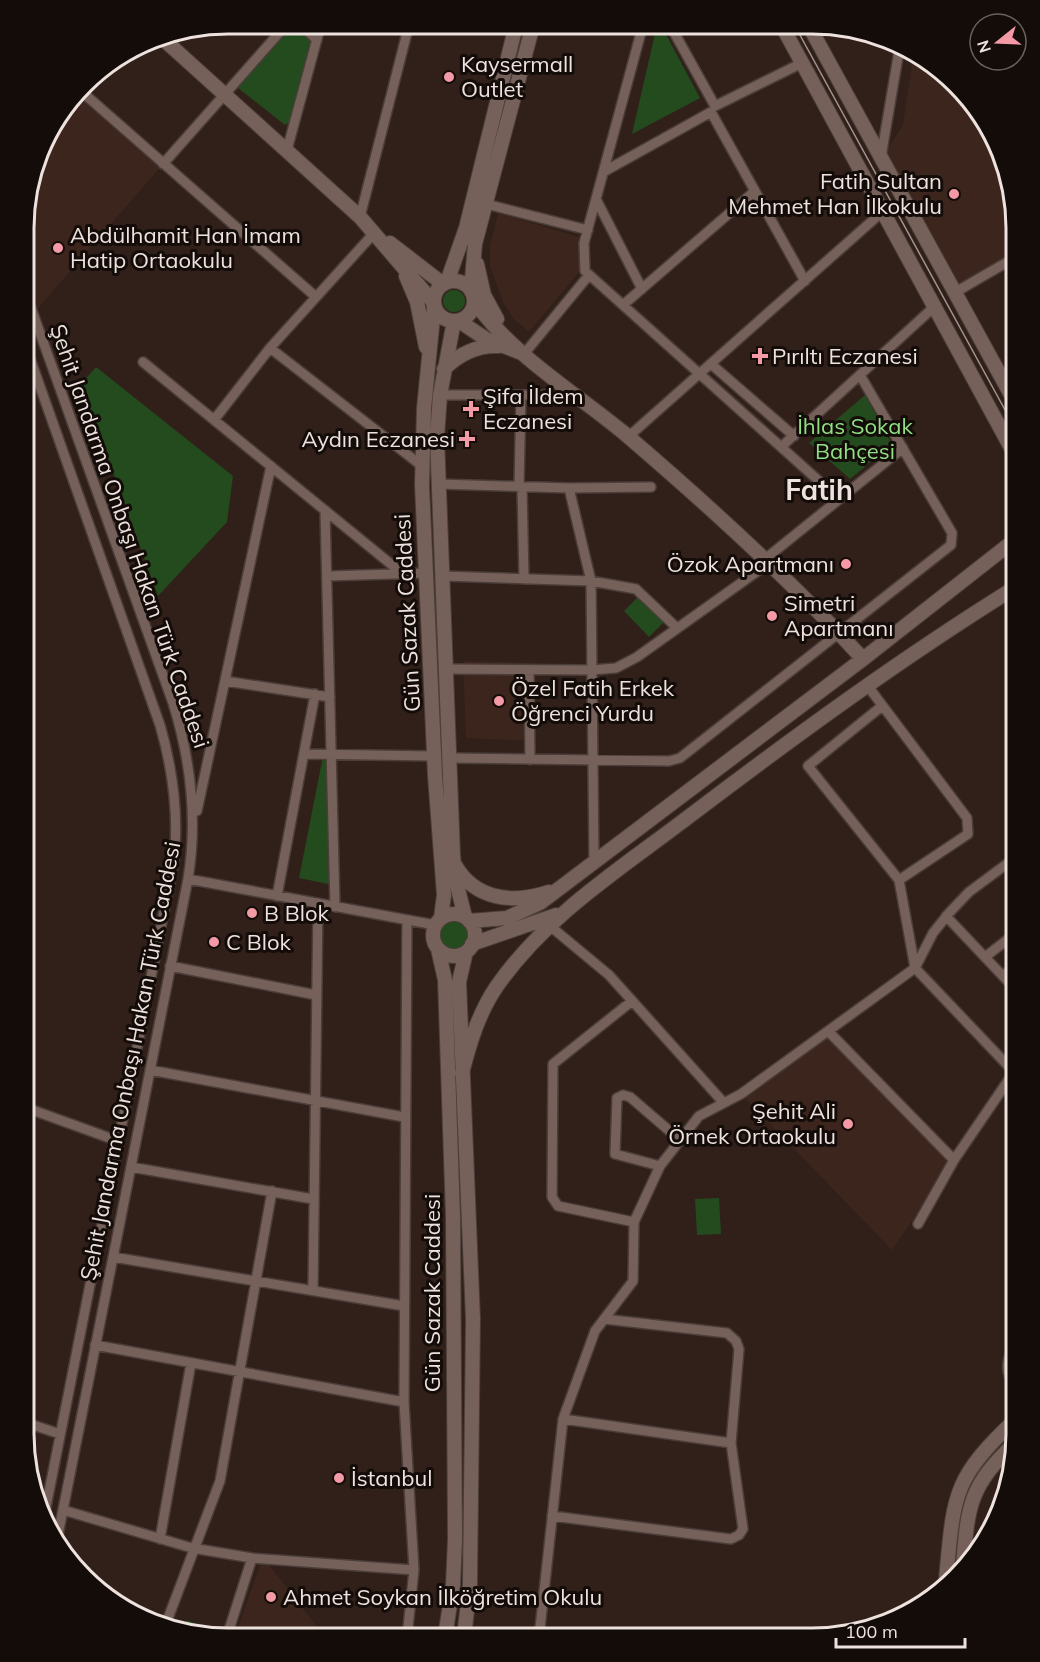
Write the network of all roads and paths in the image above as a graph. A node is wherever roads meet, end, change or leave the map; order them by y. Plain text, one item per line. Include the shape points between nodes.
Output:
1 (514, 34) edge
2 (530, 34) edge
3 (641, 34) edge
4 (675, 34) edge
5 (786, 34) edge
6 (813, 34) edge
7 (277, 35) edge
8 (311, 35) edge
9 (318, 35) edge
10 (407, 35) edge
11 (316, 40) junction
12 (168, 44) edge
13 (899, 56) edge
14 (802, 63) junction
15 (223, 96) junction
16 (87, 97) edge
17 (713, 109) junction
18 (287, 150) junction
19 (881, 159) junction
20 (163, 164) junction
21 (605, 171) junction
22 (755, 191) junction
23 (597, 201) junction
24 (486, 204) junction
25 (881, 213) junction
26 (360, 217) junction
27 (588, 230) junction
28 (375, 232) junction
29 (475, 244) junction
30 (389, 249) junction
31 (1006, 263) edge
32 (589, 275) junction
33 (805, 280) junction
34 (445, 283) junction
35 (642, 288) junction
36 (954, 293) junction
37 (472, 296) junction
38 (316, 297) junction
39 (434, 305) junction
40 (623, 305) junction
41 (934, 307) junction
42 (34, 316) edge
43 (457, 321) junction
44 (499, 346) junction
45 (270, 348) junction
46 (524, 354) junction
47 (143, 362) dead end
48 (711, 364) junction
49 (34, 369) edge
50 (444, 369) junction
51 (428, 370) junction
52 (700, 374) junction
53 (860, 375) junction
54 (1006, 386) edge
55 (440, 395) junction
56 (521, 395) junction
57 (550, 395) dead end
58 (214, 420) junction
59 (794, 436) junction
60 (628, 437) junction
61 (1006, 438) edge
62 (782, 447) junction
63 (903, 448) junction
64 (271, 466) junction
65 (422, 466) junction
66 (439, 484) junction
67 (520, 486) junction
68 (651, 487) dead end
69 (569, 488) junction
70 (839, 499) junction
71 (325, 510) junction
72 (1006, 547) edge
73 (767, 561) junction
74 (427, 573) junction
75 (403, 574) junction
76 (327, 576) junction
77 (443, 576) junction
78 (524, 579) junction
79 (591, 581) junction
80 (1006, 594) edge
81 (677, 628) junction
82 (840, 633) junction
83 (863, 659) junction
84 (446, 669) junction
85 (529, 670) junction
86 (592, 670) junction
87 (225, 681) junction
88 (867, 685) junction
89 (315, 694) junction
90 (330, 697) junction
91 (882, 706) junction
92 (304, 754) junction
93 (332, 754) junction
94 (434, 756) junction
95 (450, 758) junction
96 (530, 760) junction
97 (593, 762) junction
98 (193, 828) junction
99 (594, 861) junction
100 (453, 862) junction
101 (1005, 865) edge
102 (188, 879) junction
103 (899, 880) junction
104 (554, 891) junction
105 (277, 896) junction
106 (318, 903) junction
107 (336, 907) junction
108 (564, 911) junction
109 (946, 916) junction
110 (467, 919) junction
111 (407, 920) junction
112 (438, 921) junction
113 (550, 926) junction
114 (1005, 941) edge
115 (469, 948) junction
116 (438, 949) junction
117 (985, 957) junction
118 (170, 966) junction
119 (915, 968) junction
120 (1005, 974) edge
121 (1003, 976) junction
122 (1005, 978) edge
123 (316, 995) junction
124 (632, 1001) junction
125 (828, 1031) junction
126 (1005, 1061) edge
127 (150, 1070) junction
128 (462, 1073) junction
129 (1005, 1083) edge
130 (313, 1100) junction
131 (723, 1102) junction
132 (34, 1111) edge
133 (404, 1117) junction
134 (680, 1140) junction
135 (118, 1141) junction
136 (954, 1160) junction
137 (660, 1166) junction
138 (131, 1167) junction
139 (272, 1191) junction
140 (313, 1198) junction
141 (634, 1222) junction
142 (918, 1224) dead end
143 (113, 1257) junction
144 (257, 1281) junction
145 (313, 1290) junction
146 (404, 1306) junction
147 (604, 1319) junction
148 (95, 1345) junction
149 (191, 1363) junction
150 (241, 1372) junction
151 (404, 1402) junction
152 (563, 1419) junction
153 (34, 1425) edge
154 (1005, 1430) edge
155 (60, 1434) junction
156 (731, 1443) junction
157 (1004, 1454) edge
158 (47, 1502) edge
159 (63, 1510) junction
160 (552, 1516) junction
161 (60, 1527) edge
162 (160, 1539) junction
163 (192, 1548) junction
164 (964, 1552) edge
165 (252, 1558) junction
166 (414, 1570) junction
167 (947, 1571) edge
168 (168, 1618) edge
169 (230, 1628) edge
170 (408, 1628) edge
171 (446, 1628) edge
172 (465, 1628) edge
173 (540, 1628) edge

1 - 34 street via 466,228
2 - 24 street
3 - 21 street
4 - 17 street
5 - 14 street
6 - 19 street
7 - 15 street
8 - 11 street
9 - 11 street
10 - 26 street
11 - 18 street
12 - 15 street
13 - 19 street
14 - 17 street
14 - 25 street
15 - 18 street
15 - 20 street
16 - 20 street
17 - 21 street
17 - 22 street
18 - 26 street
19 - 36 street
20 - 38 street
21 - 23 street
22 - 33 street
22 - 35 street
23 - 27 street
23 - 35 street
24 - 27 street
24 - 29 street
25 - 33 street
25 - 41 street
26 - 28 street
27 - 32 street via 584,243 585,271
28 - 30 street
28 - 34 street
28 - 38 street
29 - 37 street
29 - 46 street via 487,302
30 - 39 street
30 - 51 street via 417,302
31 - 36 street
32 - 40 street
32 - 46 street
33 - 48 street
34 - 37 street via 463,283
34 - 39 street via 436,292
35 - 40 street
36 - 54 street
37 - 43 street via 471,311
37 - 46 street via 491,325
38 - 45 street
39 - 43 street via 444,319
39 - 51 street, Gün Sazak Caddesi
40 - 52 street
41 - 53 street
41 - 61 street
42 - 98 street, Şehit Jandarma Onbaşı Hakan Türk Caddesi via 178,719 190,772
43 - 44 street
43 - 50 street, Gün Sazak Caddesi
44 - 46 street
44 - 50 street via 466,353
45 - 58 street
45 - 65 street
46 - 60 street
47 - 58 street
48 - 52 street
48 - 59 street
49 - 135 street, Şehit Jandarma Onbaşı Hakan Türk Caddesi via 153,704 174,785 174,861
50 - 55 street, Gün Sazak Caddesi
51 - 65 street, Gün Sazak Caddesi
52 - 60 street
52 - 62 street
53 - 59 street
53 - 63 street
55 - 56 street
55 - 66 street, Gün Sazak Caddesi
56 - 57 street
56 - 67 street
58 - 64 street
59 - 62 street
60 - 73 street
62 - 70 street
63 - 70 street
63 - 82 street via 952,533 952,543
64 - 71 street
64 - 87 street
65 - 74 street, Gün Sazak Caddesi
66 - 67 street
66 - 77 street, Gün Sazak Caddesi
67 - 69 street
67 - 78 street
68 - 69 street
69 - 79 street
70 - 73 street
71 - 75 street
71 - 76 street
72 - 83 street
73 - 81 street
73 - 82 street
74 - 75 street
74 - 94 street, Gün Sazak Caddesi
75 - 76 street
76 - 90 street
77 - 78 street
77 - 84 street, Gün Sazak Caddesi
78 - 79 street
79 - 81 street via 636,589
79 - 86 street
80 - 88 street
81 - 86 street via 623,665
82 - 83 street
82 - 97 street via 686,755 669,761
83 - 99 street
84 - 85 street
84 - 95 street, Gün Sazak Caddesi
85 - 86 street
85 - 96 street
86 - 97 street
87 - 89 street
87 - 98 street
88 - 91 street
88 - 108 street
89 - 90 street
89 - 92 street
90 - 93 street
91 - 103 street via 970,825 968,834
91 - 103 street via 807,766
92 - 93 street
92 - 105 street
93 - 94 street
93 - 107 street
94 - 112 street, Gün Sazak Caddesi via 444,894
95 - 96 street
95 - 100 street, Gün Sazak Caddesi
96 - 97 street
97 - 99 street
98 - 102 street, Şehit Jandarma Onbaşı Hakan Türk Caddesi
99 - 104 street
100 - 104 street via 472,885 496,897 524,898
100 - 110 street, Gün Sazak Caddesi
101 - 109 street via 969,892
102 - 105 street
102 - 118 street, Şehit Jandarma Onbaşı Hakan Türk Caddesi
103 - 119 street
104 - 110 street via 515,916
105 - 106 street
106 - 107 street
106 - 123 street
107 - 111 street
108 - 113 street
108 - 115 street
109 - 117 street
109 - 119 street
110 - 112 street via 451,914
110 - 115 street via 474,930
111 - 112 street
111 - 133 street
112 - 116 street via 433,940
113 - 124 street via 609,975
113 - 128 street via 491,995 476,1026
114 - 117 street
115 - 116 street via 452,956
115 - 128 street, Gün Sazak Caddesi via 459,982
116 - 171 street, Gün Sazak Caddesi via 445,980 453,1229 454,1562
117 - 121 street
118 - 123 street
118 - 127 street, Şehit Jandarma Onbaşı Hakan Türk Caddesi
119 - 125 street
119 - 126 street
120 - 121 street
121 - 122 street
123 - 130 street
124 - 131 street
124 - 141 street via 553,1064 552,1197 558,1206
125 - 131 street via 741,1094
125 - 136 street
127 - 130 street
127 - 138 street, Şehit Jandarma Onbaşı Hakan Türk Caddesi
128 - 172 street, Gün Sazak Caddesi via 473,1319 470,1584
129 - 136 street
130 - 133 street
130 - 140 street
131 - 134 street via 699,1116
132 - 135 street
133 - 146 street
134 - 137 street
134 - 137 street via 630,1096 617,1098 615,1154
135 - 155 street, Şehit Jandarma Onbaşı Hakan Türk Caddesi
136 - 142 street
137 - 141 street
138 - 139 street
138 - 143 street, Şehit Jandarma Onbaşı Hakan Türk Caddesi
139 - 140 street
139 - 144 street
140 - 145 street
141 - 147 street via 633,1281
143 - 144 street
143 - 148 street, Şehit Jandarma Onbaşı Hakan Türk Caddesi
144 - 145 street
144 - 150 street
145 - 146 street
146 - 151 street
147 - 152 street via 595,1331
147 - 156 street via 734,1338 739,1349
148 - 149 street
148 - 159 street, Şehit Jandarma Onbaşı Hakan Türk Caddesi
149 - 150 street
149 - 162 street
150 - 151 street
150 - 163 street via 220,1480
151 - 166 street
152 - 156 street
152 - 160 street
153 - 155 street
154 - 167 street via 978,1457 961,1483 952,1510
155 - 158 street, Şehit Jandarma Onbaşı Hakan Türk Caddesi
156 - 160 street via 744,1525 737,1537
157 - 164 street via 976,1488 968,1514
159 - 161 street, Şehit Jandarma Onbaşı Hakan Türk Caddesi
159 - 162 street
160 - 173 street
162 - 163 street
163 - 165 street
163 - 168 street
165 - 166 street
165 - 169 street
166 - 170 street

